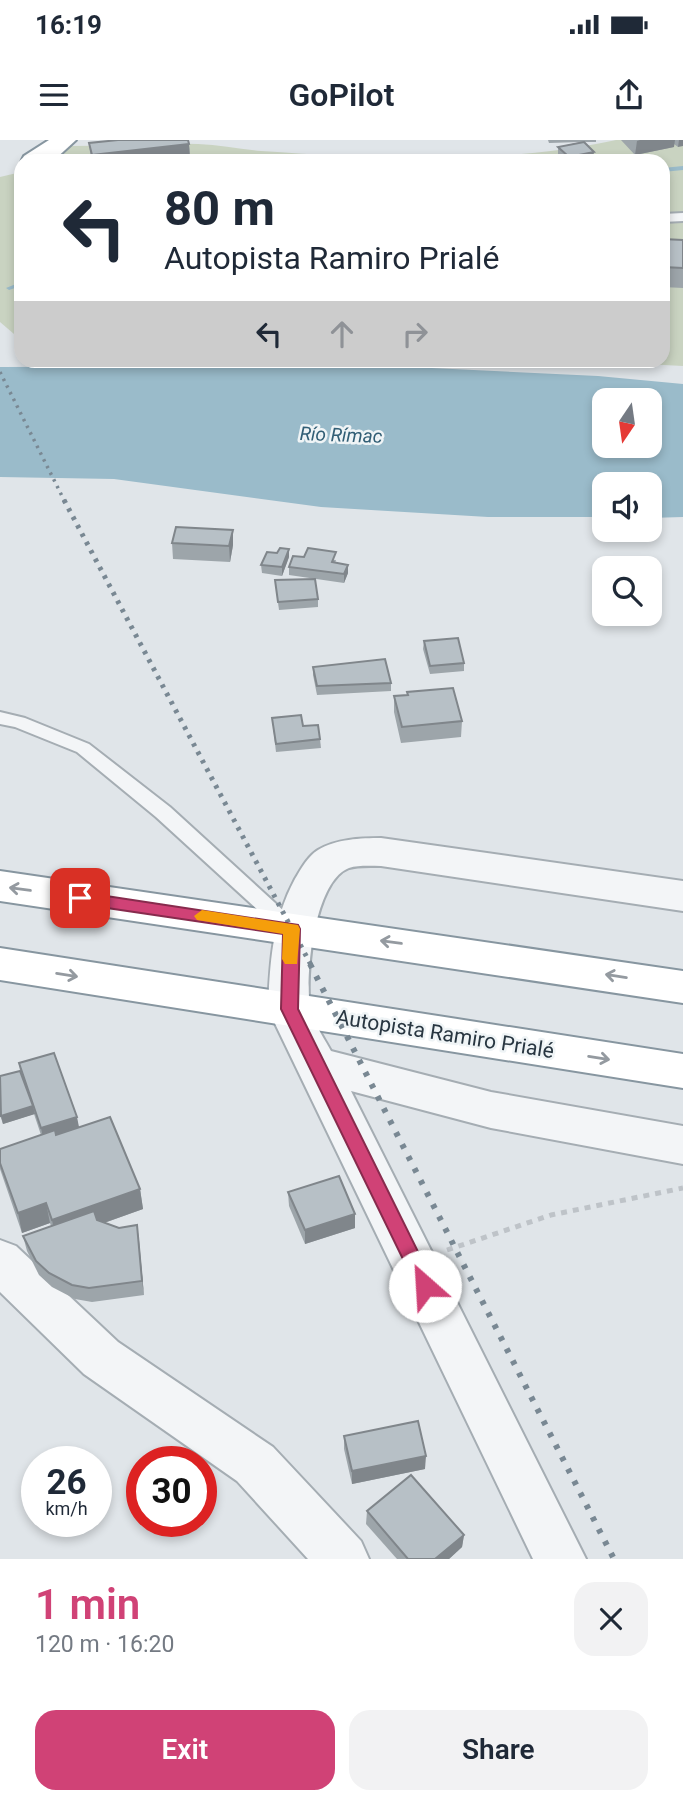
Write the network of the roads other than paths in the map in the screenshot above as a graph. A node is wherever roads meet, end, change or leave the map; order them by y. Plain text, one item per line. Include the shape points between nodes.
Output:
1 (64, 140) edge
2 (47, 154) edge
3 (0, 718) edge
4 (0, 886) edge
5 (683, 896) edge
6 (292, 929) junction
7 (0, 964) edge
8 (683, 986) edge
9 (289, 1009) junction
10 (316, 1064) junction
11 (683, 1071) edge
12 (683, 1145) edge
13 (0, 1261) edge
14 (343, 1559) edge
15 (560, 1559) edge

1 - 2 highway
3 - 6 lane via 83,748 163,812
6 -> 4 highway
5 - 6 street via 356,852 332,860 317,876
8 -> 6 highway
6 - 9 street
7 -> 9 highway, Autopista Ramiro Prialé
9 - 10 street
9 -> 11 highway, Autopista Ramiro Prialé
10 - 12 street via 491,1110
10 - 15 street
13 - 14 street via 101,1358 255,1464

